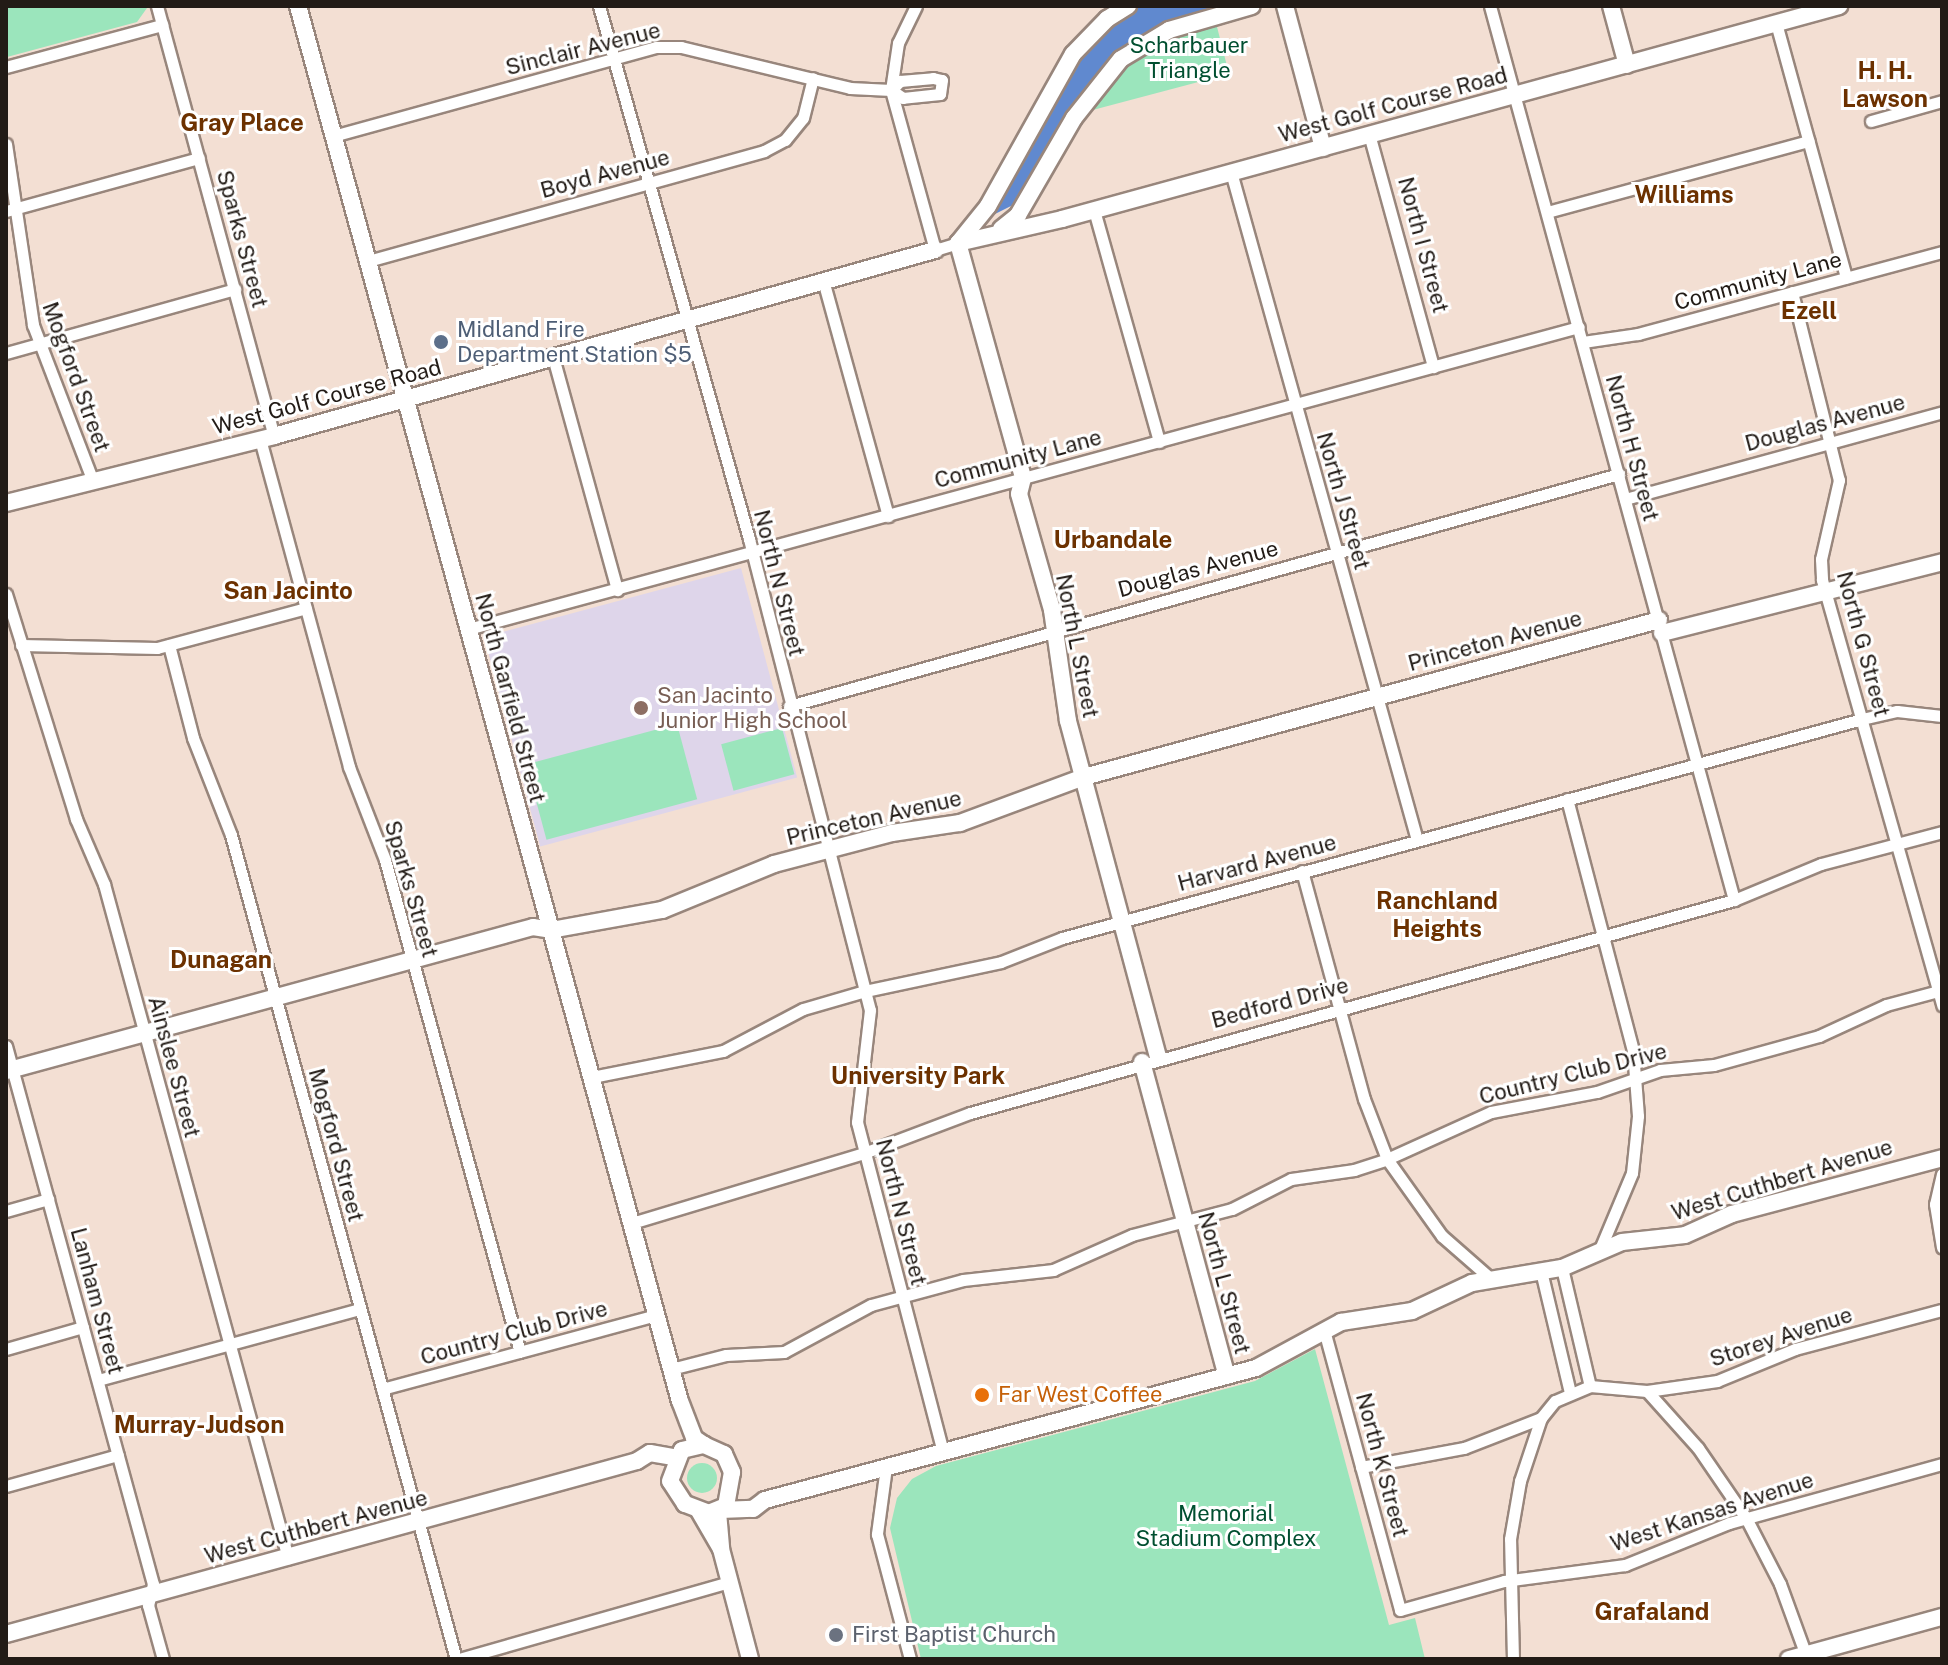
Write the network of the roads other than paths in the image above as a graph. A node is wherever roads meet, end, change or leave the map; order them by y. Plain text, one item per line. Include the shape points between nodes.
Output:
1 (157, 6) edge
2 (298, 6) edge
3 (599, 6) edge
4 (916, 6) edge
5 (1128, 6) edge
6 (1252, 6) edge
7 (1285, 6) edge
8 (1490, 6) edge
9 (1611, 6) edge
10 (1839, 6) edge
11 (1776, 23) junction
12 (162, 25) junction
13 (613, 59) junction
14 (1627, 65) junction
15 (6, 67) edge
16 (813, 78) junction
17 (891, 90) junction
18 (1515, 95) junction
19 (1942, 101) edge
20 (1871, 121) dead end
21 (1369, 134) junction
22 (333, 136) junction
23 (1809, 141) junction
24 (6, 144) edge
25 (1323, 148) junction
26 (199, 158) junction
27 (1231, 172) junction
28 (647, 184) junction
29 (11, 210) edge
30 (1094, 210) junction
31 (1547, 212) junction
32 (958, 243) junction
33 (935, 250) junction
34 (1942, 252) edge
35 (368, 261) junction
36 (1846, 278) junction
37 (823, 280) junction
38 (235, 289) junction
39 (1792, 292) junction
40 (685, 319) junction
41 (1579, 327) junction
42 (1583, 342) junction
43 (41, 343) junction
44 (6, 353) edge
45 (553, 357) junction
46 (1433, 367) junction
47 (406, 400) junction
48 (1294, 405) junction
49 (1942, 412) edge
50 (267, 437) junction
51 (1159, 442) junction
52 (1832, 442) junction
53 (1619, 474) junction
54 (1023, 478) junction
55 (92, 479) junction
56 (1625, 499) junction
57 (6, 503) edge
58 (888, 516) junction
59 (1336, 552) junction
60 (751, 553) junction
61 (1942, 562) edge
62 (617, 590) junction
63 (1826, 590) junction
64 (6, 594) edge
65 (306, 608) junction
66 (1660, 626) junction
67 (468, 629) junction
68 (1055, 629) junction
69 (21, 645) junction
70 (169, 645) junction
71 (1377, 696) junction
72 (789, 706) junction
73 (1942, 716) edge
74 (1862, 719) junction
75 (1697, 764) junction
76 (1084, 777) junction
77 (1567, 799) junction
78 (1942, 832) edge
79 (1417, 840) junction
80 (1897, 844) junction
81 (829, 850) junction
82 (1302, 871) junction
83 (1734, 900) junction
84 (1122, 921) junction
85 (551, 930) junction
86 (1602, 936) junction
87 (411, 960) junction
88 (1940, 990) edge
89 (865, 991) junction
90 (274, 997) junction
91 (1942, 1005) edge
92 (1339, 1008) junction
93 (144, 1033) junction
94 (6, 1046) edge
95 (1150, 1060) junction
96 (9, 1070) edge
97 (592, 1077) junction
98 (1635, 1078) junction
99 (864, 1153) junction
100 (1942, 1158) edge
101 (1387, 1159) junction
102 (1942, 1174) edge
103 (48, 1199) junction
104 (6, 1211) edge
105 (1185, 1221) junction
106 (632, 1223) junction
107 (1942, 1247) edge
108 (1600, 1249) junction
109 (1562, 1268) junction
110 (1541, 1271) junction
111 (1490, 1278) junction
112 (901, 1297) junction
113 (360, 1309) junction
114 (1942, 1310) edge
115 (657, 1315) junction
116 (83, 1327) junction
117 (1324, 1330) junction
118 (1576, 1330) junction
119 (1556, 1335) junction
120 (229, 1344) junction
121 (6, 1349) edge
122 (520, 1352) junction
123 (671, 1369) junction
124 (1227, 1376) junction
125 (98, 1380) junction
126 (1590, 1386) junction
127 (382, 1389) junction
128 (1647, 1391) junction
129 (1570, 1393) junction
130 (680, 1401) junction
131 (1541, 1418) junction
132 (704, 1445) junction
133 (943, 1452) junction
134 (118, 1455) junction
135 (676, 1460) junction
136 (1942, 1464) edge
137 (886, 1467) junction
138 (1361, 1467) junction
139 (6, 1486) edge
140 (731, 1495) junction
141 (765, 1500) junction
142 (699, 1511) junction
143 (719, 1511) junction
144 (1746, 1518) junction
145 (418, 1522) junction
146 (721, 1549) junction
147 (288, 1558) junction
148 (1508, 1580) junction
149 (729, 1582) junction
150 (150, 1595) junction
151 (1400, 1610) joint
152 (1942, 1617) edge
153 (6, 1634) edge
154 (1801, 1657) edge
155 (163, 1659) edge
156 (457, 1659) edge
157 (750, 1659) edge
158 (910, 1659) edge
159 (1513, 1659) edge

1 - 12 street, Sparks Street
2 - 22 street, North Garfield Street
3 - 13 street, North N Street
4 - 17 street via 898,43
5 - 32 street via 1107,19 1073,54 988,206
6 - 32 street via 1169,30 1121,59 1074,118 1018,215 997,231
7 - 25 street
8 - 18 street, North H Street
9 - 14 street
10 - 11 street, West Golf Course Road
11 - 14 street, West Golf Course Road
11 - 23 street
12 - 15 street
12 - 26 street, Sparks Street
13 - 16 street, Sinclair Avenue via 656,47 681,47
13 - 22 street, Sinclair Avenue
13 - 28 street, North N Street
14 - 18 street, West Golf Course Road
16 - 17 street, Sinclair Avenue
16 - 28 street, Boyd Avenue via 803,118 785,140 764,151
17 - 33 street
18 - 21 street, West Golf Course Road
18 - 31 street, North H Street
19 - 20 street
21 - 25 street, West Golf Course Road
21 - 46 street, North I Street
22 - 35 street, North Garfield Street
23 - 31 street
23 - 36 street
24 - 29 street, Mogford Street
25 - 27 street, West Golf Course Road
26 - 29 street
26 - 38 street, Sparks Street
27 - 30 street, West Golf Course Road
27 - 48 street, North J Street
28 - 35 street, Boyd Avenue
28 - 40 street, North N Street
29 - 43 street, Mogford Street
30 - 32 street, West Golf Course Road
30 - 51 street
31 - 41 street, North H Street
32 - 33 street
32 - 54 street, North L Street
33 - 37 street, West Golf Course Road
34 - 36 street, Community Lane
35 - 47 street, North Garfield Street
36 - 39 street, Community Lane
37 - 40 street, West Golf Course Road
37 - 58 street
38 - 43 street
38 - 50 street, Sparks Street
39 - 42 street, Community Lane via 1638,334
39 - 52 street, North G Street
40 - 45 street, West Golf Course Road
40 - 60 street, North N Street
41 - 42 street, North H Street
41 - 46 street, Community Lane
42 - 53 street, North H Street
43 - 44 street
43 - 55 street, Mogford Street
45 - 47 street, West Golf Course Road
45 - 62 street
46 - 48 street, Community Lane
47 - 50 street, West Golf Course Road
47 - 67 street, North Garfield Street
48 - 51 street, Community Lane
48 - 59 street, North J Street
49 - 52 street, Douglas Avenue
50 - 55 street, West Golf Course Road
50 - 65 street, Sparks Street
51 - 54 street, Community Lane
52 - 56 street, Douglas Avenue
52 - 63 street, North G Street via 1839,480 1821,559
53 - 56 street, North H Street
53 - 59 street, Douglas Avenue
54 - 58 street, Community Lane
54 - 68 street, North L Street via 1019,494
55 - 57 street, West Golf Course Road
56 - 66 street, North H Street
58 - 60 street, Community Lane
59 - 68 street, Douglas Avenue
59 - 71 street, North J Street
60 - 62 street, Community Lane
60 - 72 street, North N Street
61 - 63 street, Princeton Avenue
62 - 67 street, Community Lane
63 - 66 street, Princeton Avenue
63 - 74 street, North G Street
64 - 69 street, Ainslee Street
65 - 70 street
65 - 87 street, Sparks Street via 349,767 385,860
66 - 71 street, Princeton Avenue
66 - 75 street, North H Street
67 - 85 street, North Garfield Street
68 - 72 street, Douglas Avenue
68 - 76 street, North L Street via 1068,721
69 - 70 street
69 - 93 street, Ainslee Street via 76,819 104,884
70 - 90 street, Mogford Street via 193,738 231,835
71 - 76 street, Princeton Avenue
71 - 79 street, North J Street
72 - 81 street, North N Street
73 - 74 street, Harvard Avenue via 1897,711
74 - 75 street, Harvard Avenue
74 - 80 street, North G Street
75 - 77 street, Harvard Avenue
75 - 83 street, North H Street
76 - 81 street, Princeton Avenue via 960,823
76 - 84 street, North L Street
77 - 79 street, Harvard Avenue
77 - 86 street
78 - 80 street, Bedford Drive
79 - 82 street, Harvard Avenue
80 - 83 street, Bedford Drive via 1821,864 1770,890
80 - 88 street, North G Street
81 - 85 street, Princeton Avenue via 774,864 680,904
81 - 89 street, North N Street
82 - 84 street, Harvard Avenue
82 - 92 street
83 - 86 street, Bedford Drive
84 - 89 street, Harvard Avenue via 1001,962
84 - 95 street, North L Street
85 - 87 street, Princeton Avenue via 533,927
85 - 97 street, North Garfield Street
86 - 92 street, Bedford Drive
86 - 98 street via 1633,1051
87 - 90 street, Princeton Avenue
87 - 122 street, Sparks Street
88 - 91 street, North G Street
88 - 98 street, Country Club Drive via 1886,1005 1819,1036 1714,1065
89 - 97 street, Harvard Avenue via 803,1009 723,1051
89 - 99 street, North N Street via 870,1028 857,1122
90 - 93 street, Princeton Avenue
90 - 113 street, Mogford Street
92 - 95 street, Bedford Drive
92 - 101 street
93 - 96 street, Princeton Avenue
93 - 120 street, Ainslee Street
94 - 96 street, Lanham Street
95 - 99 street, Bedford Drive via 970,1113
95 - 105 street, North L Street
96 - 103 street, Lanham Street
97 - 106 street, North Garfield Street
98 - 101 street, Country Club Drive via 1597,1092 1491,1112
98 - 108 street via 1632,1173
99 - 106 street, Bedford Drive
99 - 112 street, North N Street
100 - 108 street, West Cuthbert Avenue via 1732,1214 1685,1235
101 - 105 street, Country Club Drive via 1354,1170 1291,1179 1232,1209
101 - 111 street via 1442,1236
102 - 107 street via 1935,1217
103 - 104 street
103 - 116 street, Lanham Street
105 - 112 street, Country Club Drive via 1132,1235 1053,1270 963,1280
105 - 124 street, North L Street
106 - 115 street, North Garfield Street
108 - 109 street, West Cuthbert Avenue
109 - 110 street, West Cuthbert Avenue
109 - 118 street
110 - 111 street, West Cuthbert Avenue
110 - 119 street
111 - 117 street, West Cuthbert Avenue via 1412,1311 1341,1322
112 - 123 street, Country Club Drive via 843,1317 784,1352 726,1355
112 - 133 street, North N Street
113 - 120 street
113 - 127 street, Mogford Street
114 - 128 street, Storey Avenue via 1795,1349 1736,1377
115 - 122 street, Country Club Drive
115 - 123 street, North Garfield Street
116 - 121 street
116 - 125 street, Lanham Street
117 - 124 street, West Cuthbert Avenue via 1256,1368
117 - 138 street, North K Street
118 - 119 street
118 - 126 street
119 - 129 street
120 - 125 street
120 - 147 street, Ainslee Street
122 - 127 street, Country Club Drive
123 - 130 street, North Garfield Street
124 - 133 street, West Cuthbert Avenue
125 - 134 street, Lanham Street
126 - 128 street, Storey Avenue
126 - 129 street, Storey Avenue
127 - 145 street, Mogford Street
128 - 144 street via 1699,1449
129 - 131 street, Storey Avenue
130 - 132 street via 694,1438
130 - 135 street
131 - 138 street, Storey Avenue via 1464,1448
131 - 148 street via 1518,1493
132 - 135 street
132 - 140 street via 730,1463
133 - 137 street, West Cuthbert Avenue
134 - 139 street
134 - 150 street, Lanham Street via 153,1584
135 - 142 street via 673,1490
135 - 145 street, West Cuthbert Avenue via 637,1461
136 - 144 street, West Kansas Avenue
137 - 141 street, West Cuthbert Avenue
137 - 158 street via 877,1534
138 - 151 street, North K Street
140 - 141 street, West Cuthbert Avenue
140 - 143 street
141 - 143 street, West Cuthbert Avenue via 733,1513
142 - 143 street
142 - 146 street
143 - 146 street
144 - 148 street, West Kansas Avenue via 1625,1565
144 - 154 street via 1780,1584
145 - 147 street, West Cuthbert Avenue
145 - 156 street, Mogford Street
146 - 149 street
147 - 150 street, West Cuthbert Avenue
148 - 151 street, West Kansas Avenue
148 - 159 street
149 - 156 street
149 - 157 street
150 - 153 street, West Cuthbert Avenue
150 - 155 street, Lanham Street
152 - 154 street

